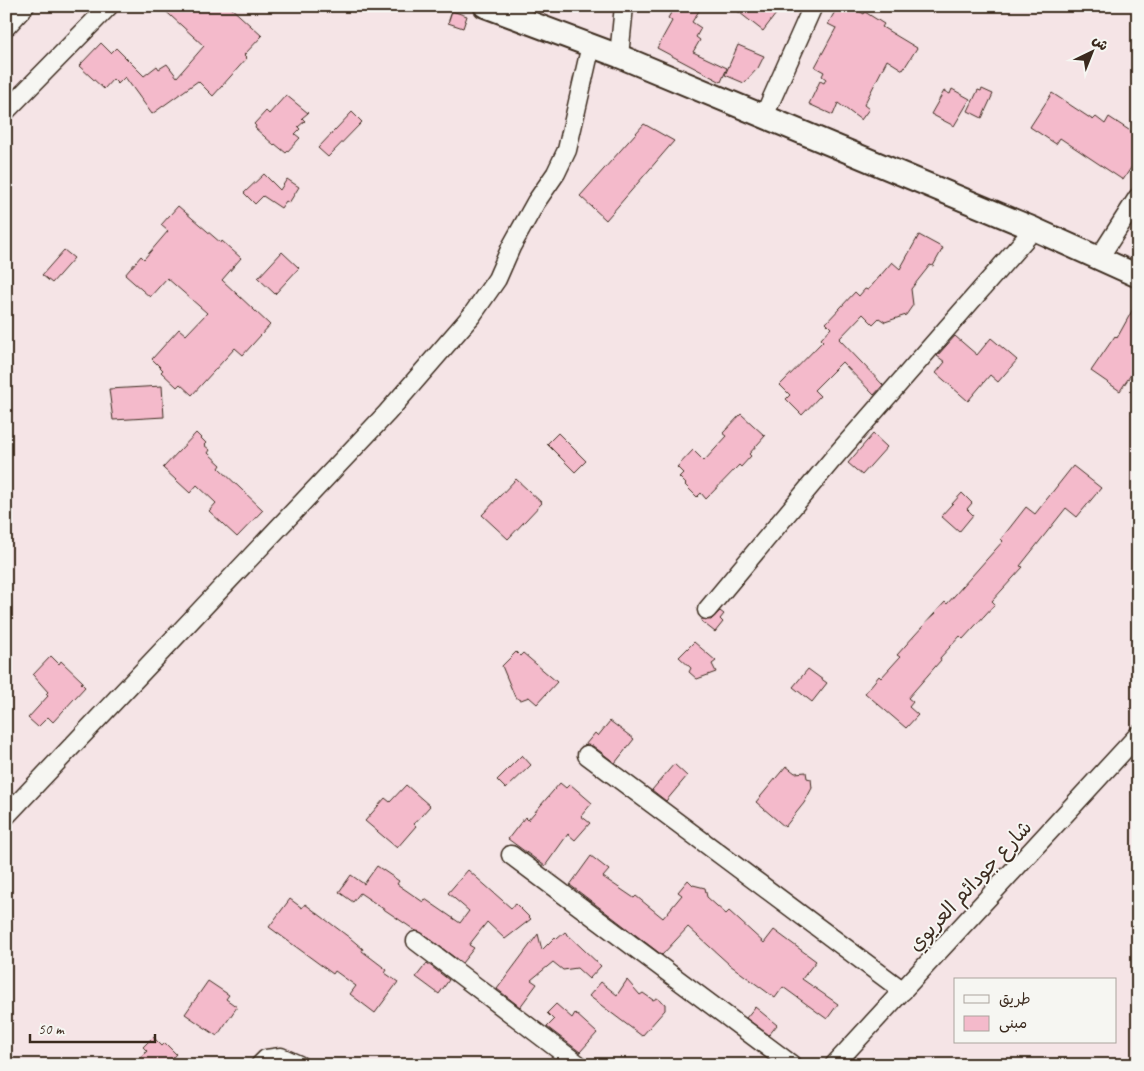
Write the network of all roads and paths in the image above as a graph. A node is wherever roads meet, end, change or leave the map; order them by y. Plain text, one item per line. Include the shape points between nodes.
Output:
1 (25, 6) edge
2 (109, 6) edge
3 (485, 6) edge
4 (624, 6) edge
5 (813, 6) edge
6 (6, 27) edge
7 (591, 45) junction
8 (619, 56) junction
9 (6, 111) edge
10 (764, 116) junction
11 (1138, 197) edge
12 (1034, 229) junction
13 (1099, 258) junction
14 (1138, 276) edge
15 (707, 610) dead end
16 (1138, 735) edge
17 (587, 755) dead end
18 (6, 816) edge
19 (511, 855) dead end
20 (416, 941) dead end
21 (903, 991) junction
22 (260, 1065) edge
23 (299, 1065) edge
24 (580, 1065) edge
25 (792, 1065) edge
26 (834, 1065) edge

1 - 6 street
2 - 9 street
3 - 7 street
4 - 8 street
5 - 10 street
7 - 8 street
7 - 18 street via 567,150 511,247 497,279 472,315 387,413
8 - 10 street
10 - 12 street
11 - 13 street
12 - 13 street
12 - 15 street via 831,461
13 - 14 street
16 - 21 street, شارع جودائم العريوي
17 - 21 street
19 - 25 street
20 - 24 street
21 - 26 street, شارع جودائم العريوي
22 - 23 street via 266,1059 281,1057

